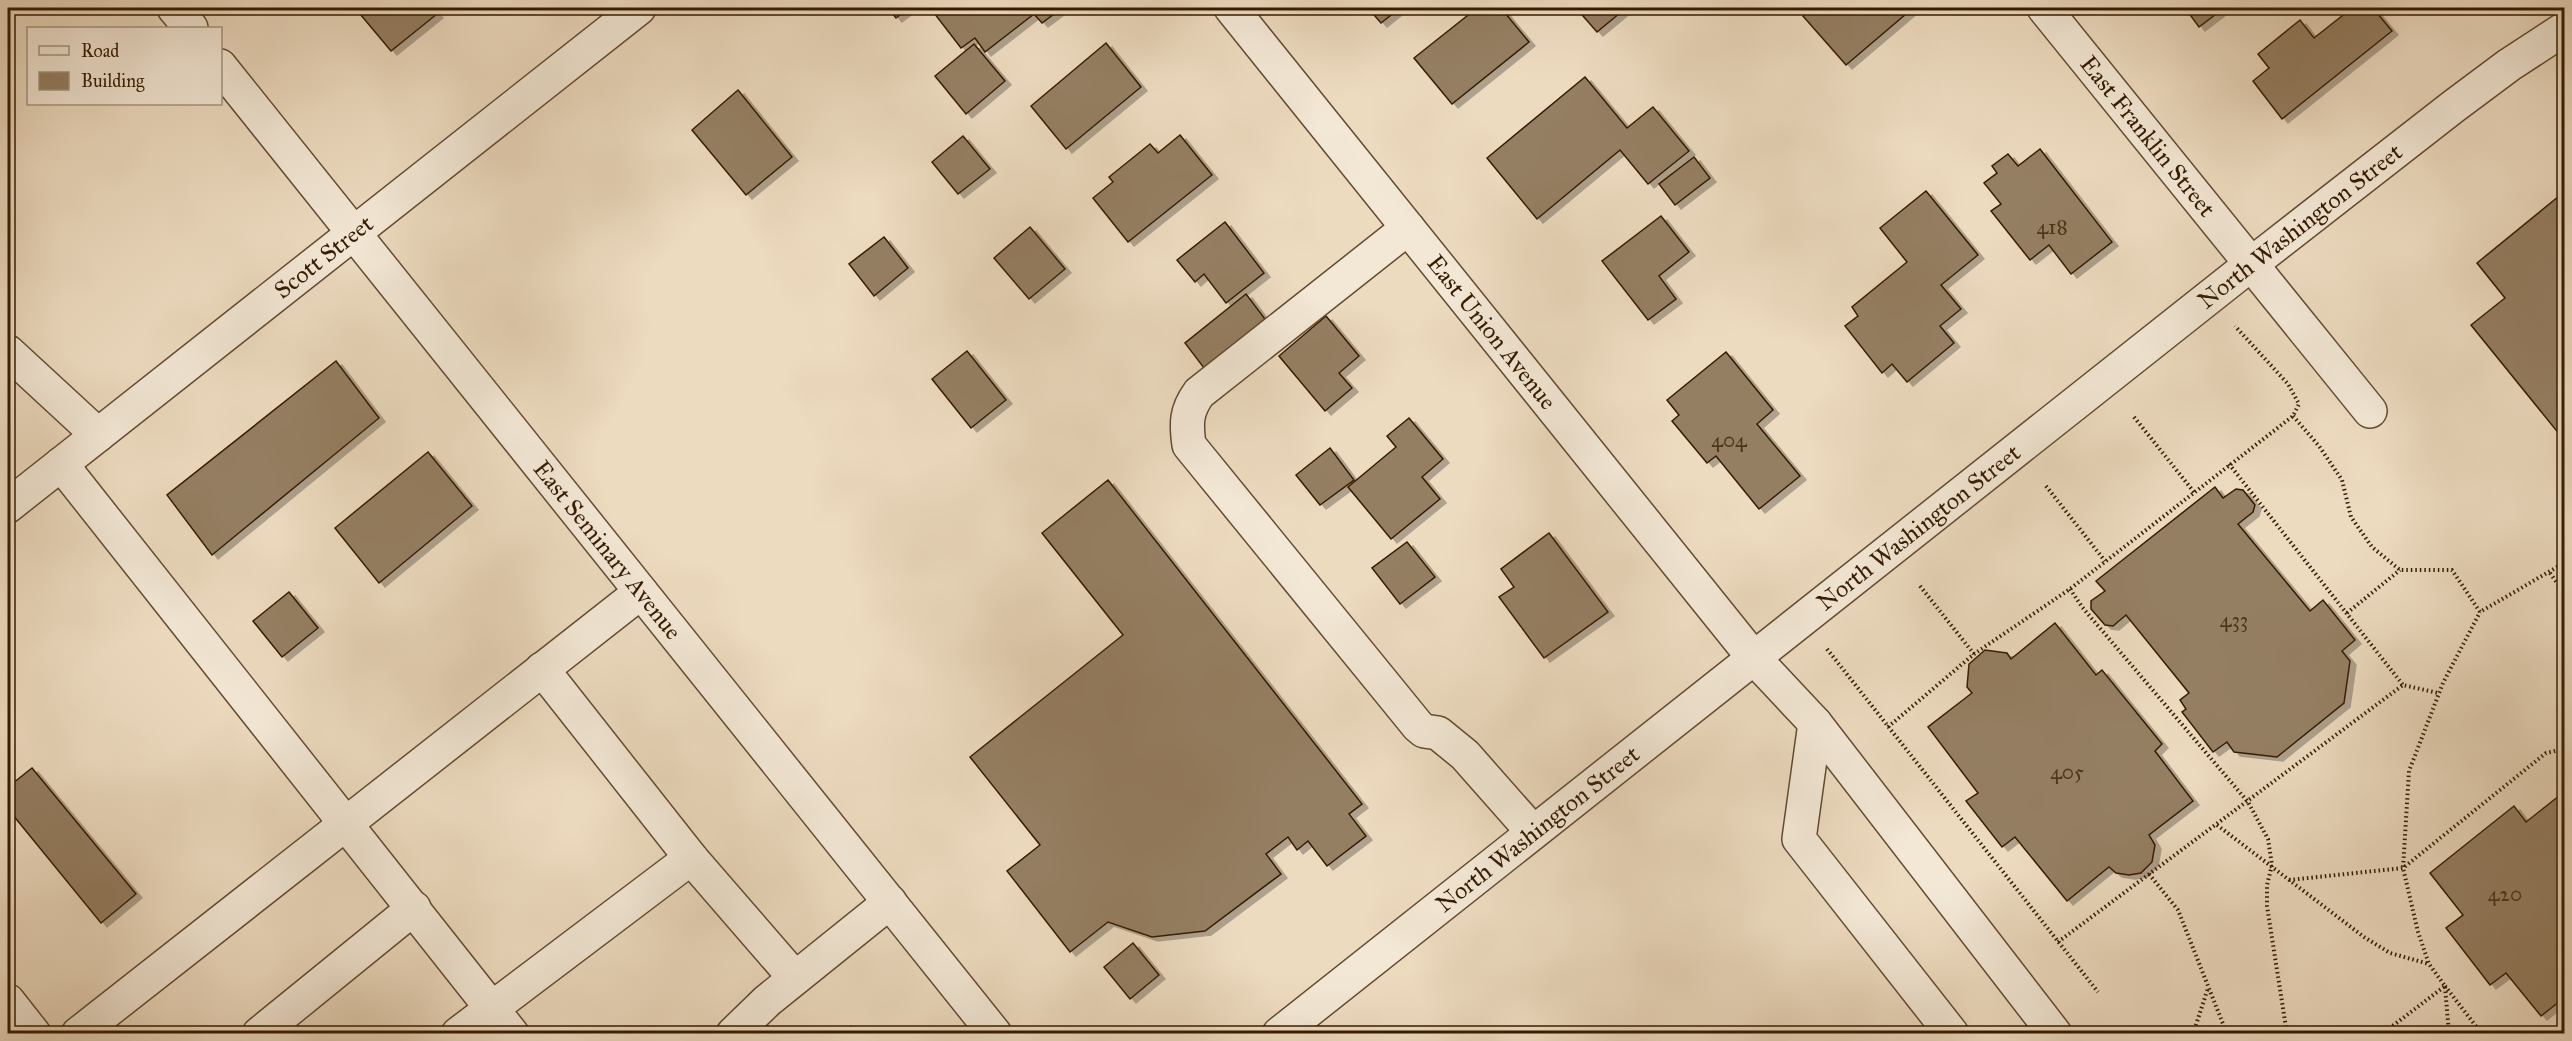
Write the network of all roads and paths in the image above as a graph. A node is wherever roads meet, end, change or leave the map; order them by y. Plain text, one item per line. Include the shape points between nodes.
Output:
1 (174, 8) edge
2 (639, 8) edge
3 (1231, 8) edge
4 (2044, 8) edge
5 (190, 27) edge
6 (2565, 29) edge
7 (222, 69) edge
8 (1408, 228) junction
9 (353, 234) junction
10 (2250, 265) junction
11 (2211, 298) junction
12 (8, 352) edge
13 (2370, 411) dead end
14 (2293, 416) junction
15 (2134, 417) dead end
16 (98, 435) junction
17 (61, 464) junction
18 (2229, 464) junction
19 (2046, 486) dead end
20 (2194, 492) junction
21 (8, 506) edge
22 (2104, 561) junction
23 (2565, 563) edge
24 (2400, 570) junction
25 (2550, 573) junction
26 (1920, 586) dead end
27 (2070, 589) junction
28 (641, 592) junction
29 (2565, 593) edge
30 (2480, 612) junction
31 (2347, 614) junction
32 (1826, 647) dead end
33 (1974, 654) junction
34 (1753, 657) junction
35 (542, 669) junction
36 (2403, 685) junction
37 (2439, 693) junction
38 (1815, 723) junction
39 (1888, 727) junction
40 (2565, 749) edge
41 (2248, 802) junction
42 (346, 823) junction
43 (2217, 825) junction
44 (1533, 832) junction
45 (691, 858) junction
46 (2272, 865) junction
47 (2403, 868) junction
48 (2149, 873) junction
49 (2289, 880) junction
50 (890, 902) junction
51 (414, 908) junction
52 (2058, 942) junction
53 (2430, 964) junction
54 (795, 978) junction
55 (2445, 986) junction
56 (2208, 987) junction
57 (2098, 992) dead end
58 (8, 1001) edge
59 (491, 1007) junction
60 (34, 1034) edge
61 (78, 1034) edge
62 (259, 1034) edge
63 (458, 1034) edge
64 (512, 1034) edge
65 (734, 1034) edge
66 (995, 1034) edge
67 (1279, 1034) edge
68 (1952, 1034) edge
69 (2055, 1034) edge
70 (2193, 1034) edge
71 (2227, 1034) edge
72 (2287, 1034) edge
73 (2382, 1034) edge
74 (2449, 1034) edge
75 (2481, 1034) edge

1 - 5 street
2 - 9 street, Scott Street
3 - 8 street, East Union Avenue
4 - 10 street, East Franklin Street
6 - 10 street, North Washington Street via 2454,106
7 - 9 street, East Seminary Avenue
8 - 34 street, East Union Avenue
8 - 44 street via 1199,393 1189,407 1189,445 1418,726 1438,733 1465,755
9 - 16 street, Scott Street
9 - 28 street, East Seminary Avenue
10 - 11 street, North Washington Street
10 - 13 street, East Franklin Street
11 - 14 path via 2288,384 2300,404
11 - 34 street, North Washington Street
12 - 16 street
14 - 18 path
14 - 24 path via 2342,480 2351,517 2372,547
15 - 20 path
16 - 17 street, Scott Street
17 - 21 street, Scott Street
17 - 42 street
18 - 20 path
18 - 31 path
19 - 22 path
20 - 22 path
22 - 27 path
23 - 25 path
24 - 30 path via 2452,570
24 - 31 path
25 - 29 path
25 - 30 path
26 - 33 path
27 - 33 path
27 - 41 path
28 - 35 street
28 - 50 street, East Seminary Avenue
30 - 37 path
31 - 36 path
32 - 39 path
33 - 39 path
34 - 38 street, East Union Avenue
34 - 44 street, North Washington Street
35 - 42 street
35 - 45 street
36 - 37 path
36 - 41 path
37 - 47 path via 2409,771
38 - 68 street via 1799,839
38 - 69 street, East Union Avenue
39 - 52 path
40 - 47 path via 2546,753
41 - 43 path
41 - 46 path via 2268,839
42 - 51 street
42 - 61 street
43 - 46 path
43 - 48 path
44 - 67 street, North Washington Street
45 - 54 street
45 - 59 street
46 - 49 path
46 - 72 path via 2267,906
47 - 49 path
47 - 53 path
48 - 52 path
48 - 56 path via 2178,910
49 - 53 path via 2364,937 2390,952
50 - 54 street
50 - 66 street, East Seminary Avenue
51 - 59 street
51 - 62 street
52 - 57 path
53 - 55 path
54 - 65 street
55 - 73 path
55 - 74 path
55 - 75 path
56 - 70 path
56 - 71 path
58 - 60 street
59 - 63 street
59 - 64 street

